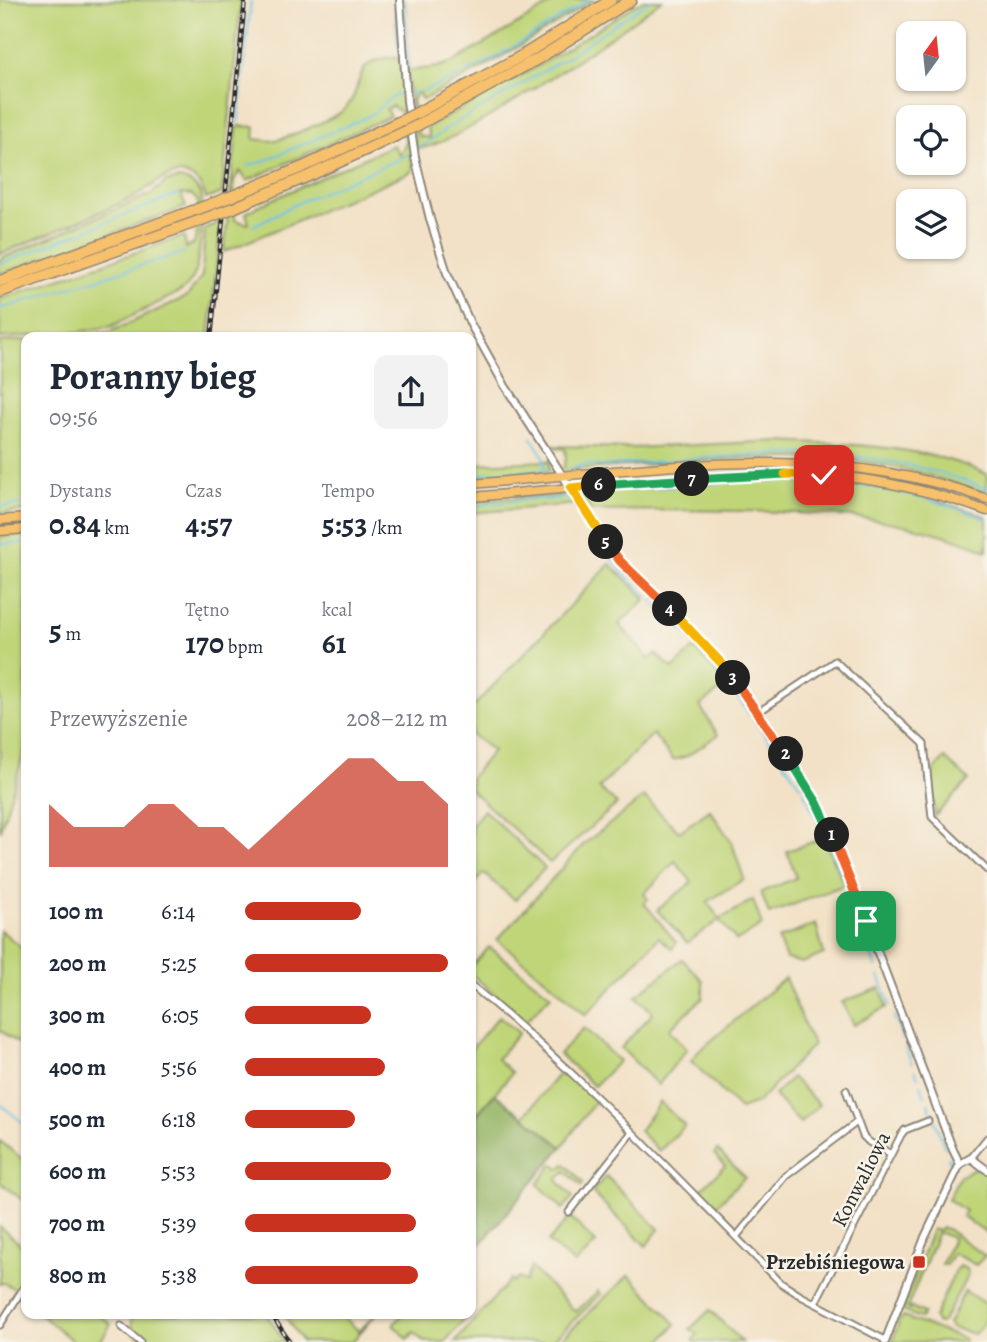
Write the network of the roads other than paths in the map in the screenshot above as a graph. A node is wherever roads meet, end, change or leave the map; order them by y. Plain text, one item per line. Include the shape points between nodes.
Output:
1 (400, 0) edge
2 (611, 0) edge
3 (631, 0) edge
4 (0, 281) edge
5 (0, 292) edge
6 (475, 332) edge
7 (476, 333) edge
8 (563, 477) junction
9 (476, 484) edge
10 (571, 488) junction
11 (476, 497) edge
12 (987, 499) edge
13 (987, 511) edge
14 (21, 518) edge
15 (0, 520) edge
16 (21, 529) edge
17 (0, 531) edge
18 (757, 713) junction
19 (987, 870) edge
20 (476, 989) edge
21 (846, 1090) dead end
22 (928, 1121) dead end
23 (857, 1122) junction
24 (632, 1132) junction
25 (987, 1138) edge
26 (891, 1154) junction
27 (971, 1158) junction
28 (960, 1164) junction
29 (987, 1170) edge
30 (569, 1212) dead end
31 (736, 1237) junction
32 (21, 1292) edge
33 (815, 1303) junction
34 (0, 1325) edge
35 (121, 1326) dead end
36 (885, 1341) edge
37 (140, 1342) edge

1 - 6 street via 411,138 447,273
2 - 4 highway, bridge via 525,54 316,161
3 - 5 highway, bridge via 522,68 404,132 233,208
7 - 8 street
8 - 9 main road
8 - 10 street
8 - 12 main road via 707,465 827,464 903,475
10 - 11 main road
10 - 13 main road via 747,475 824,475 901,485
10 - 18 street via 620,561 724,666
14 - 15 main road
16 - 17 main road
18 - 19 street via 835,661 924,744 932,817
18 - 28 street via 817,803 838,848
20 - 24 street via 528,1032
21 - 23 street
22 - 26 street, Konwaliowa via 905,1130
23 - 26 street via 869,1142
23 - 31 street via 786,1176
24 - 30 street
24 - 31 street
25 - 27 street
26 - 33 street, Konwaliowa
27 - 28 street
27 - 29 street
28 - 36 street via 925,1237
31 - 33 street via 781,1283
32 - 34 street
33 - 36 street
35 - 37 street

